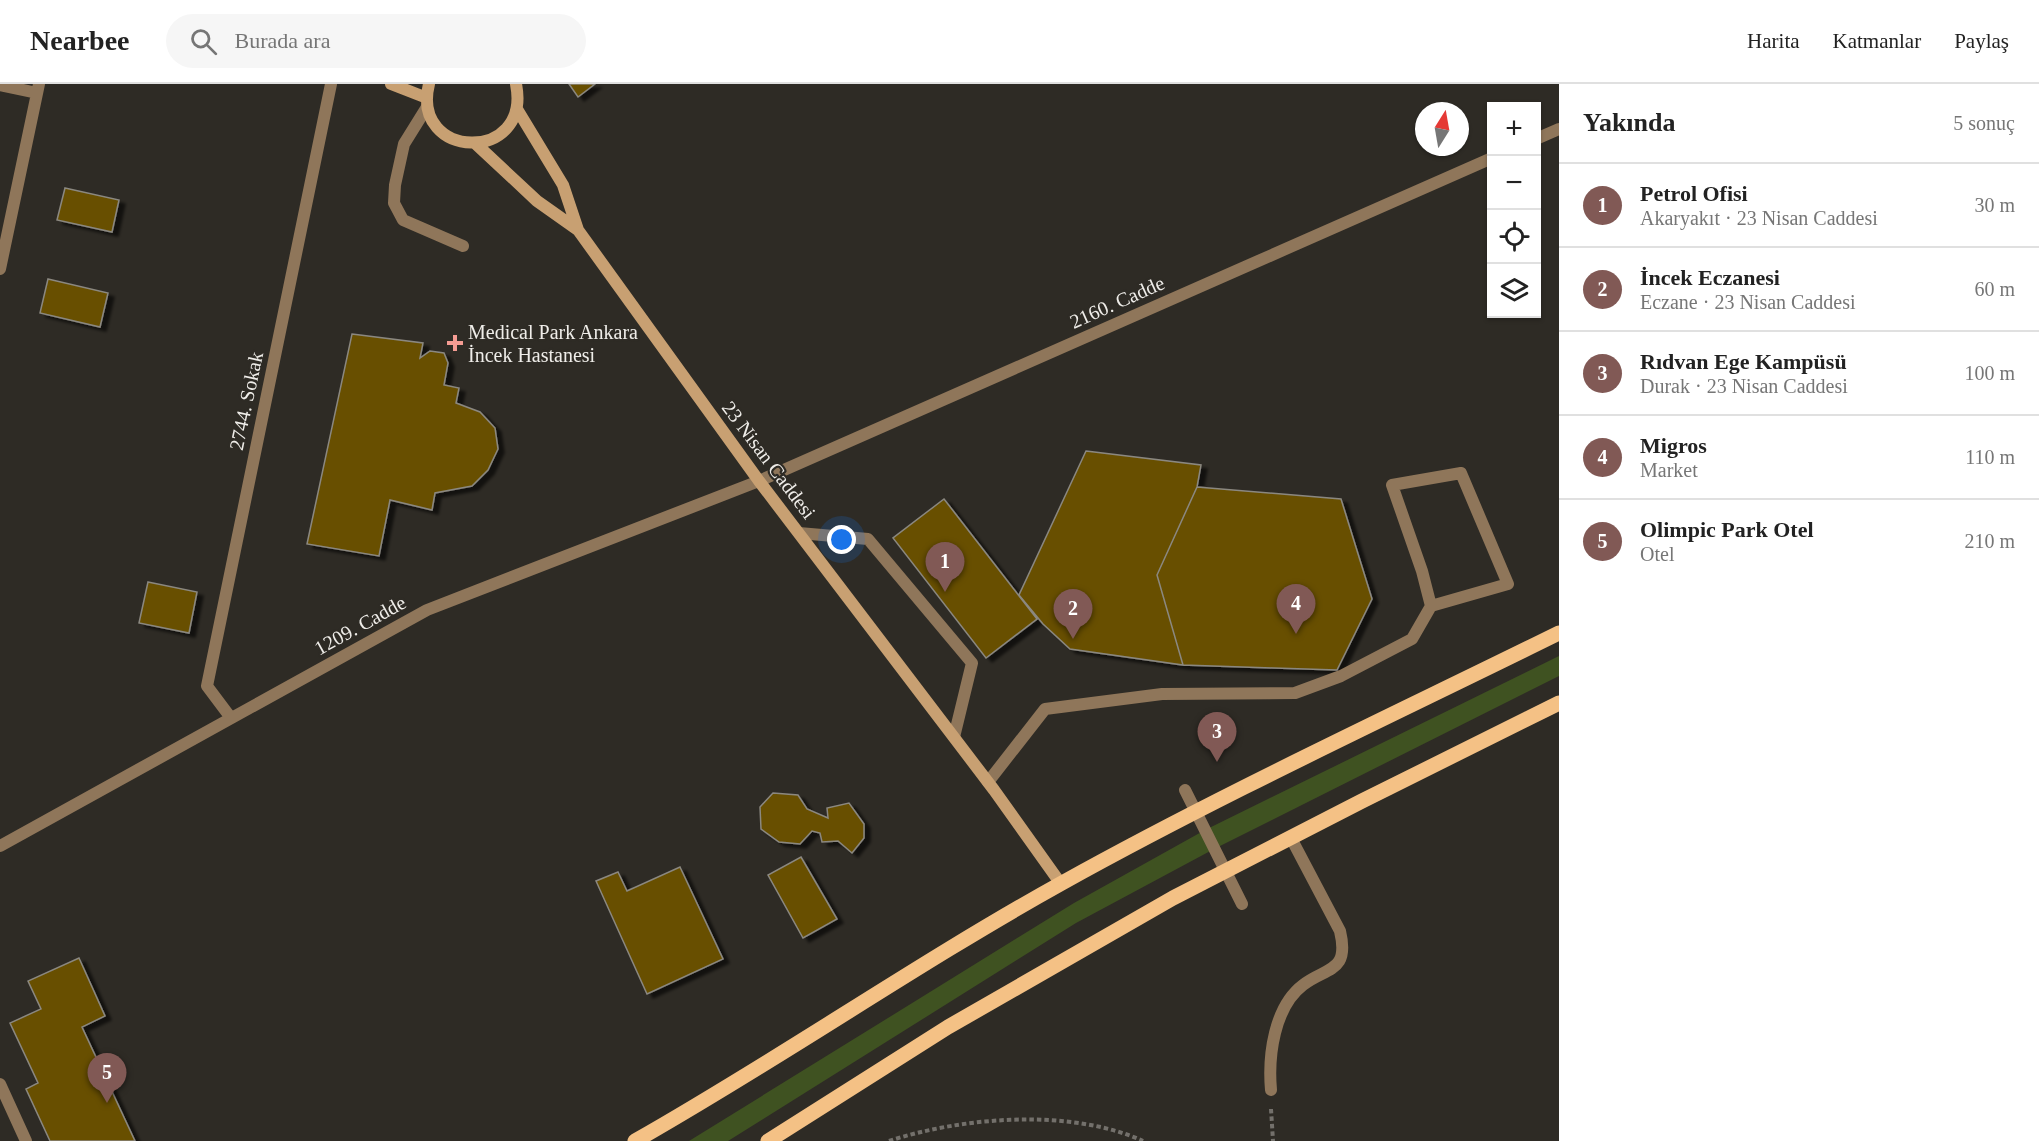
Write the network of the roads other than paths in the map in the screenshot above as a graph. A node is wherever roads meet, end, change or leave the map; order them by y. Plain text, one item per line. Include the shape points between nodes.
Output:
1 (331, 84) edge
2 (391, 84) edge
3 (429, 84) edge
4 (516, 84) edge
5 (0, 85) edge
6 (38, 88) edge
7 (427, 103) junction
8 (517, 109) junction
9 (1559, 129) edge
10 (1541, 137) edge
11 (476, 144) junction
12 (1487, 160) edge
13 (578, 230) junction
14 (463, 246) dead end
15 (0, 269) edge
16 (759, 481) junction
17 (799, 533) junction
18 (1431, 606) junction
19 (1559, 633) edge
20 (1559, 703) edge
21 (231, 718) junction
22 (954, 737) junction
23 (988, 782) junction
24 (1185, 789) dead end
25 (1196, 812) junction
26 (1291, 838) junction
27 (0, 846) edge
28 (1226, 872) junction
29 (1061, 884) junction
30 (1242, 904) dead end
31 (0, 1084) edge
32 (1270, 1089) road end
33 (26, 1141) edge
34 (635, 1141) edge
35 (768, 1141) edge

1 - 21 street, 2744. Sokak via 207,686
2 - 7 main road
3 - 7 main road
4 - 8 main road
5 - 6 street
6 - 15 street
7 - 11 main road via 439,130 461,142
7 - 14 street via 404,144 394,203 403,220
8 - 11 main road via 502,133
8 - 13 main road, 23 Nisan Caddesi via 562,186
9 - 10 street
11 - 13 main road, 23 Nisan Caddesi via 537,201
12 - 16 street, 2160. Cadde
13 - 16 main road, 23 Nisan Caddesi
16 - 17 main road, 23 Nisan Caddesi
16 - 21 street, 1209. Cadde via 427,610
17 - 22 main road, 23 Nisan Caddesi
17 - 22 street via 868,539 972,663
18 - 18 street via 1392,485 1461,473 1508,584
18 - 23 street via 1412,639 1341,676 1295,693 1161,694 1045,709
19 - 25 main road
20 - 26 main road
21 - 27 street, 1209. Cadde
22 - 23 main road, 23 Nisan Caddesi
23 - 29 main road, 23 Nisan Caddesi
24 - 25 street
25 - 28 street
25 - 29 main road
26 - 28 main road
26 - 32 street via 1340,931 1342,952 1333,969 1302,986 1280,1019 1270,1055
28 - 30 street
28 - 35 main road via 1173,898 948,1027
29 - 34 main road
31 - 33 street

